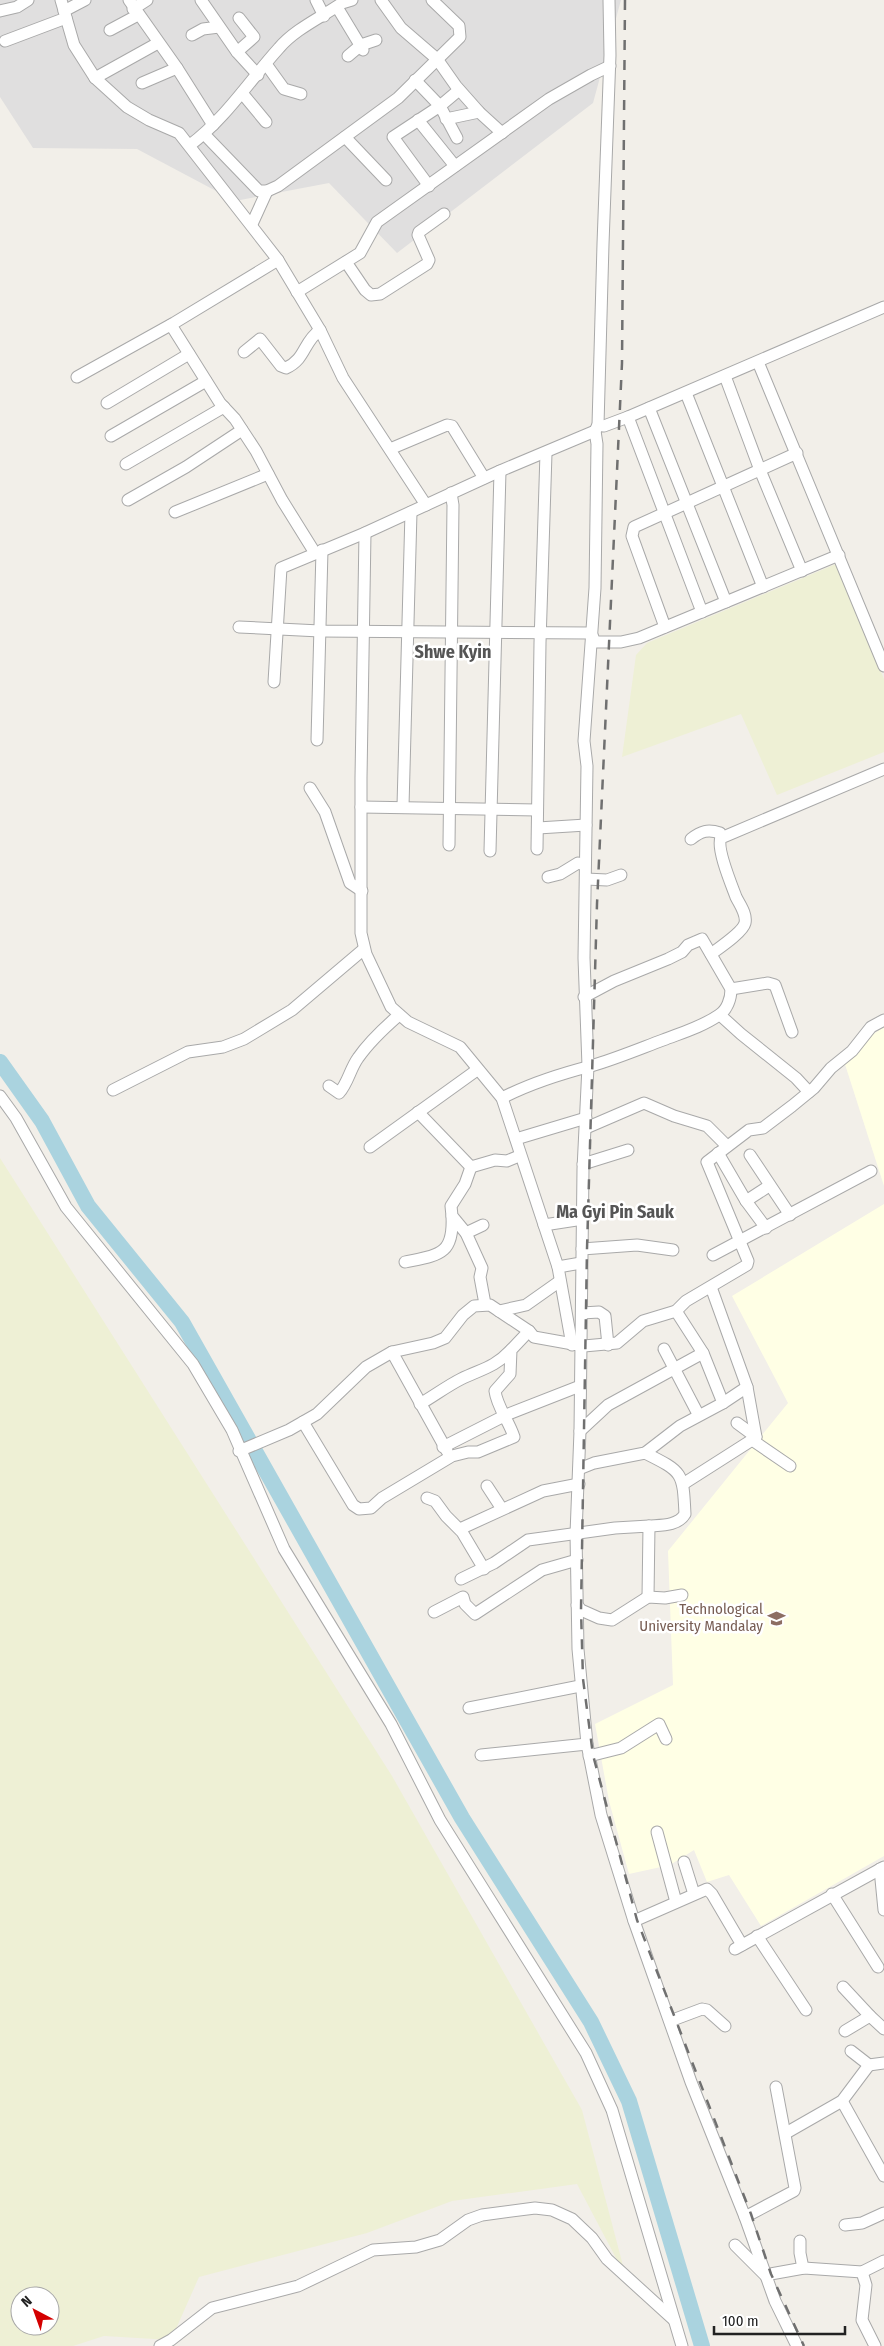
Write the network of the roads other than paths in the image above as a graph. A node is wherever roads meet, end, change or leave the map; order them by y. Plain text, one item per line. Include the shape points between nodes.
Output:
1 (28, 0) edge
2 (85, 0) edge
3 (147, 0) edge
4 (201, 0) edge
5 (316, 0) edge
6 (352, 0) edge
7 (381, 0) edge
8 (609, 0) edge
9 (435, 3) edge
10 (337, 7) junction
11 (133, 8) edge
12 (64, 10) edge
13 (0, 11) edge
14 (324, 16) junction
15 (239, 18) dead end
16 (440, 19) dead end
17 (219, 27) junction
18 (110, 30) dead end
19 (192, 35) dead end
20 (376, 40) dead end
21 (5, 41) dead end
22 (158, 43) junction
23 (362, 48) junction
24 (236, 52) junction
25 (348, 56) dead end
26 (437, 59) junction
27 (266, 64) junction
28 (610, 66) junction
29 (177, 68) junction
30 (258, 75) junction
31 (96, 78) junction
32 (415, 80) junction
33 (142, 84) dead end
34 (459, 90) junction
35 (242, 93) junction
36 (301, 94) dead end
37 (440, 106) junction
38 (479, 112) junction
39 (446, 119) junction
40 (418, 120) junction
41 (266, 122) dead end
42 (213, 125) junction
43 (502, 133) junction
44 (204, 134) junction
45 (345, 137) junction
46 (457, 138) dead end
47 (190, 145) junction
48 (456, 166) junction
49 (386, 180) dead end
50 (428, 186) junction
51 (267, 191) junction
52 (444, 214) dead end
53 (252, 224) junction
54 (278, 260) junction
55 (346, 262) junction
56 (297, 292) junction
57 (884, 307) edge
58 (171, 325) junction
59 (320, 330) junction
60 (244, 352) dead end
61 (188, 354) junction
62 (758, 362) junction
63 (725, 376) junction
64 (77, 378) dead end
65 (206, 381) junction
66 (686, 393) junction
67 (107, 403) dead end
68 (224, 407) junction
69 (649, 408) junction
70 (628, 417) junction
71 (597, 428) junction
72 (242, 430) junction
73 (111, 436) dead end
74 (390, 449) junction
75 (546, 453) junction
76 (797, 453) junction
77 (126, 464) dead end
78 (760, 470) junction
79 (500, 471) junction
80 (268, 474) junction
81 (484, 478) junction
82 (723, 486) junction
83 (451, 493) junction
84 (128, 500) dead end
85 (687, 502) junction
86 (426, 505) junction
87 (175, 512) dead end
88 (411, 512) junction
89 (664, 512) junction
90 (365, 534) junction
91 (319, 551) junction
92 (839, 555) junction
93 (802, 570) junction
94 (763, 586) junction
95 (726, 602) junction
96 (702, 612) junction
97 (239, 627) dead end
98 (665, 627) junction
99 (278, 630) junction
100 (320, 631) junction
101 (363, 631) junction
102 (408, 632) junction
103 (452, 632) junction
104 (496, 632) junction
105 (540, 633) junction
106 (591, 633) junction
107 (884, 666) edge
108 (274, 682) dead end
109 (317, 740) dead end
110 (884, 769) edge
111 (310, 788) dead end
112 (403, 806) junction
113 (361, 807) junction
114 (448, 808) junction
115 (491, 809) junction
116 (537, 810) junction
117 (586, 825) junction
118 (538, 828) junction
119 (721, 838) junction
120 (691, 839) dead end
121 (449, 845) dead end
122 (537, 849) dead end
123 (490, 851) dead end
124 (586, 865) junction
125 (621, 875) dead end
126 (548, 877) dead end
127 (586, 879) junction
128 (362, 891) junction
129 (364, 949) junction
130 (711, 954) junction
131 (731, 989) junction
132 (584, 997) junction
133 (399, 1015) junction
134 (720, 1015) junction
135 (884, 1020) edge
136 (792, 1032) dead end
137 (588, 1066) junction
138 (477, 1070) junction
139 (328, 1086) dead end
140 (113, 1090) dead end
141 (809, 1092) junction
142 (0, 1096) edge
143 (502, 1098) junction
144 (418, 1112) junction
145 (586, 1123) junction
146 (516, 1140) junction
147 (370, 1147) dead end
148 (628, 1150) dead end
149 (723, 1150) junction
150 (520, 1156) junction
151 (750, 1156) dead end
152 (584, 1164) junction
153 (471, 1167) junction
154 (871, 1172) dead end
155 (770, 1186) junction
156 (746, 1201) junction
157 (790, 1215) junction
158 (452, 1216) junction
159 (583, 1219) junction
160 (483, 1225) dead end
161 (544, 1225) junction
162 (766, 1228) junction
163 (466, 1233) junction
164 (740, 1242) junction
165 (582, 1249) junction
166 (673, 1250) dead end
167 (713, 1255) dead end
168 (405, 1262) dead end
169 (581, 1263) junction
170 (558, 1267) junction
171 (560, 1281) junction
172 (711, 1287) junction
173 (485, 1304) junction
174 (499, 1311) junction
175 (676, 1311) junction
176 (582, 1313) junction
177 (529, 1330) junction
178 (608, 1345) junction
179 (576, 1346) junction
180 (664, 1349) dead end
181 (511, 1350) junction
182 (392, 1352) junction
183 (703, 1353) junction
184 (675, 1368) junction
185 (580, 1386) junction
186 (747, 1387) junction
187 (723, 1403) junction
188 (420, 1404) junction
189 (698, 1414) junction
190 (506, 1415) junction
191 (303, 1422) junction
192 (737, 1423) dead end
193 (580, 1431) junction
194 (754, 1439) junction
195 (443, 1447) junction
196 (243, 1449) junction
197 (645, 1453) junction
198 (452, 1456) junction
199 (790, 1466) dead end
200 (579, 1469) junction
201 (579, 1484) junction
202 (683, 1484) junction
203 (487, 1486) dead end
204 (427, 1498) dead end
205 (502, 1509) junction
206 (649, 1526) junction
207 (460, 1529) junction
208 (576, 1534) junction
209 (577, 1560) junction
210 (484, 1569) junction
211 (461, 1579) dead end
212 (682, 1595) dead end
213 (648, 1597) junction
214 (577, 1605) junction
215 (434, 1612) dead end
216 (580, 1686) junction
217 (469, 1708) dead end
218 (666, 1739) dead end
219 (587, 1744) junction
220 (481, 1755) dead end
221 (588, 1756) junction
222 (657, 1832) dead end
223 (684, 1862) dead end
224 (882, 1868) edge
225 (694, 1894) junction
226 (832, 1894) junction
227 (676, 1902) junction
228 (884, 1910) edge
229 (634, 1921) junction
230 (757, 1936) junction
231 (878, 1967) dead end
232 (843, 1986) dead end
233 (806, 2010) dead end
234 (870, 2016) junction
235 (670, 2021) junction
236 (725, 2026) dead end
237 (884, 2029) edge
238 (844, 2031) dead end
239 (851, 2051) dead end
240 (884, 2063) edge
241 (869, 2064) junction
242 (776, 2087) dead end
243 (842, 2101) junction
244 (786, 2133) junction
245 (884, 2176) edge
246 (884, 2213) edge
247 (746, 2218) junction
248 (845, 2225) dead end
249 (800, 2241) dead end
250 (735, 2245) dead end
251 (884, 2261) edge
252 (803, 2268) junction
253 (862, 2272) junction
254 (765, 2275) junction
255 (674, 2320) junction
256 (160, 2346) edge
257 (682, 2346) edge
258 (797, 2346) edge
259 (874, 2346) edge

1 - 13 street
2 - 12 street
3 - 11 street
4 - 17 street
5 - 14 street
6 - 10 street
7 - 26 street via 401,28
8 - 28 street
9 - 16 street
9 - 26 street via 459,26 461,33
10 - 14 street
10 - 23 street
11 - 18 street
11 - 22 street
12 - 21 street
12 - 31 street via 74,45
14 - 27 street via 289,39
15 - 24 street via 254,37
17 - 19 street via 203,29
17 - 24 street
20 - 23 street
22 - 29 street
22 - 31 street
23 - 25 street
24 - 30 street
26 - 32 street
26 - 34 street
27 - 30 street
27 - 36 street via 284,89
28 - 43 street via 549,100
28 - 71 street
29 - 33 street
29 - 42 street
30 - 35 street
31 - 47 street via 127,107 175,130
32 - 37 street
32 - 45 street via 398,98
34 - 37 street
34 - 38 street
35 - 41 street
35 - 42 street
37 - 39 street
37 - 40 street
38 - 39 street
38 - 43 street
39 - 46 street
40 - 48 street
40 - 50 street via 393,138
42 - 44 street
43 - 48 street
44 - 47 street
44 - 51 street via 259,191
45 - 49 street
45 - 51 street
47 - 53 street
48 - 50 street
50 - 55 street via 377,222 360,253
51 - 53 street
52 - 55 street via 419,232 428,255 427,264 380,294 371,295
53 - 54 street
54 - 56 street
54 - 58 street
55 - 56 street
56 - 59 street
57 - 62 street
58 - 61 street
58 - 64 street
59 - 60 street via 307,342 303,356 286,368 260,339
59 - 74 street via 342,378
61 - 65 street
61 - 67 street
62 - 63 street
62 - 76 street
63 - 66 street
63 - 78 street
65 - 68 street
65 - 73 street
66 - 69 street
66 - 82 street
68 - 72 street
68 - 77 street
69 - 70 street
69 - 85 street
70 - 71 street
70 - 89 street
71 - 75 street
71 - 106 street via 596,557
72 - 80 street
72 - 84 street
74 - 81 street via 447,424 452,426
74 - 86 street
75 - 79 street
75 - 105 street
76 - 78 street
76 - 92 street
78 - 82 street
78 - 93 street
79 - 81 street
79 - 104 street
80 - 87 street
80 - 91 street
81 - 83 street
82 - 85 street
82 - 94 street
83 - 86 street
83 - 103 street
85 - 89 street
85 - 95 street
86 - 88 street
88 - 90 street
88 - 102 street
89 - 96 street
89 - 98 street via 639,523 632,529 632,536
90 - 91 street
90 - 101 street
91 - 99 street via 281,568
91 - 100 street
92 - 93 street
92 - 107 street
93 - 94 street
94 - 95 street
95 - 96 street
96 - 98 street
97 - 99 street
98 - 106 street via 621,642 596,642
99 - 100 street
99 - 108 street
100 - 101 street
100 - 109 street
101 - 102 street
101 - 113 street
102 - 103 street
102 - 112 street
103 - 104 street
103 - 114 street
104 - 105 street
104 - 115 street
105 - 106 street
105 - 116 street
106 - 117 street via 584,741
110 - 119 street
111 - 128 street via 325,812 350,883
112 - 113 street
112 - 114 street
113 - 128 street
114 - 115 street
114 - 121 street
115 - 116 street
115 - 123 street
116 - 118 street
117 - 118 street
117 - 124 street
118 - 122 street
119 - 120 street via 720,832 710,830
119 - 130 street via 722,855 745,924
124 - 126 street via 578,864
124 - 127 street
125 - 127 street via 607,880
127 - 132 street
128 - 129 street
129 - 133 street via 391,1007
129 - 140 street via 292,1010 244,1039 224,1047 188,1052
130 - 131 street
130 - 132 street via 702,939 688,944 682,952 668,959 614,980
131 - 134 street via 731,998
131 - 136 street via 768,983 775,985
132 - 137 street
133 - 138 street via 460,1047
133 - 139 street via 358,1057 339,1093
134 - 137 street via 674,1036
134 - 141 street
135 - 141 street via 871,1027 852,1051
137 - 143 street via 528,1085
137 - 145 street
138 - 143 street
138 - 144 street
141 - 149 street via 763,1128 748,1130
142 - 196 street via 16,1118 66,1207 192,1364
143 - 146 street
144 - 147 street
144 - 153 street
145 - 146 street
145 - 149 street via 644,1103 707,1126
145 - 152 street
146 - 150 street
148 - 152 street
149 - 156 street
149 - 164 street via 706,1163
150 - 153 street
150 - 161 street
151 - 155 street
152 - 159 street
153 - 158 street via 451,1206
154 - 157 street
155 - 156 street
155 - 157 street
156 - 162 street
157 - 162 street
158 - 163 street
158 - 168 street via 450,1244 429,1257
159 - 161 street
159 - 165 street
160 - 163 street
161 - 170 street
162 - 164 street
163 - 173 street via 482,1268 480,1277
164 - 167 street
164 - 172 street via 749,1263
165 - 166 street via 637,1245
165 - 169 street
169 - 170 street
169 - 176 street
170 - 171 street
171 - 174 street via 526,1305
171 - 179 street
172 - 175 street via 686,1301
172 - 186 street
173 - 174 street
173 - 182 street via 474,1306 463,1315 445,1338
174 - 177 street
175 - 178 street via 643,1321 622,1341
175 - 183 street
176 - 178 street via 600,1312 605,1316
176 - 179 street
177 - 179 street via 534,1338
177 - 181 street
178 - 179 street
179 - 185 street
180 - 184 street
181 - 188 street via 490,1368 462,1378
181 - 190 street via 510,1374 495,1392 497,1402
182 - 188 street
182 - 191 street via 366,1367 318,1414
183 - 184 street
183 - 187 street
184 - 189 street
184 - 193 street via 608,1404
185 - 190 street
185 - 193 street
186 - 187 street
186 - 194 street
187 - 189 street
188 - 195 street
189 - 197 street
190 - 195 street
190 - 198 street via 514,1437 478,1452
191 - 196 street
191 - 198 street via 353,1505 359,1509 371,1508
192 - 194 street
193 - 200 street
194 - 199 street
194 - 202 street
195 - 198 street
196 - 255 street via 284,1549 391,1724 440,1820 586,2053 612,2110
197 - 200 street
197 - 202 street via 672,1468 682,1478
200 - 201 street
201 - 205 street via 543,1491
201 - 208 street
202 - 206 street via 683,1518 668,1525
203 - 205 street
204 - 207 street via 435,1501
205 - 207 street
206 - 208 street
206 - 213 street
207 - 210 street
208 - 209 street
208 - 210 street via 528,1540
209 - 214 street
209 - 215 street via 542,1570 475,1614 471,1613 463,1597
210 - 211 street
212 - 213 street
213 - 214 street via 612,1620 599,1618
214 - 216 street
216 - 217 street
216 - 219 street
218 - 221 street via 659,1724 621,1748
219 - 220 street
219 - 221 street
221 - 229 street via 601,1815
222 - 227 street
223 - 225 street
224 - 226 street
224 - 228 street
225 - 227 street
225 - 230 street via 709,1890 739,1947
226 - 230 street
226 - 231 street
227 - 229 street
229 - 235 street
230 - 233 street
232 - 234 street
234 - 237 street
234 - 238 street
235 - 236 street via 702,2009
235 - 247 street
239 - 241 street
240 - 241 street
241 - 243 street
242 - 244 street
243 - 244 street
243 - 245 street
244 - 247 street via 794,2191
246 - 248 street via 853,2226
247 - 254 street
249 - 252 street
250 - 254 street
251 - 253 street
252 - 253 street
252 - 254 street
253 - 259 street via 866,2285 862,2320
254 - 258 street
255 - 256 street via 606,2258 592,2238 572,2219 552,2210 535,2208 482,2215 468,2220 440,2240 416,2247 373,2250 298,2286 212,2308
255 - 257 street

